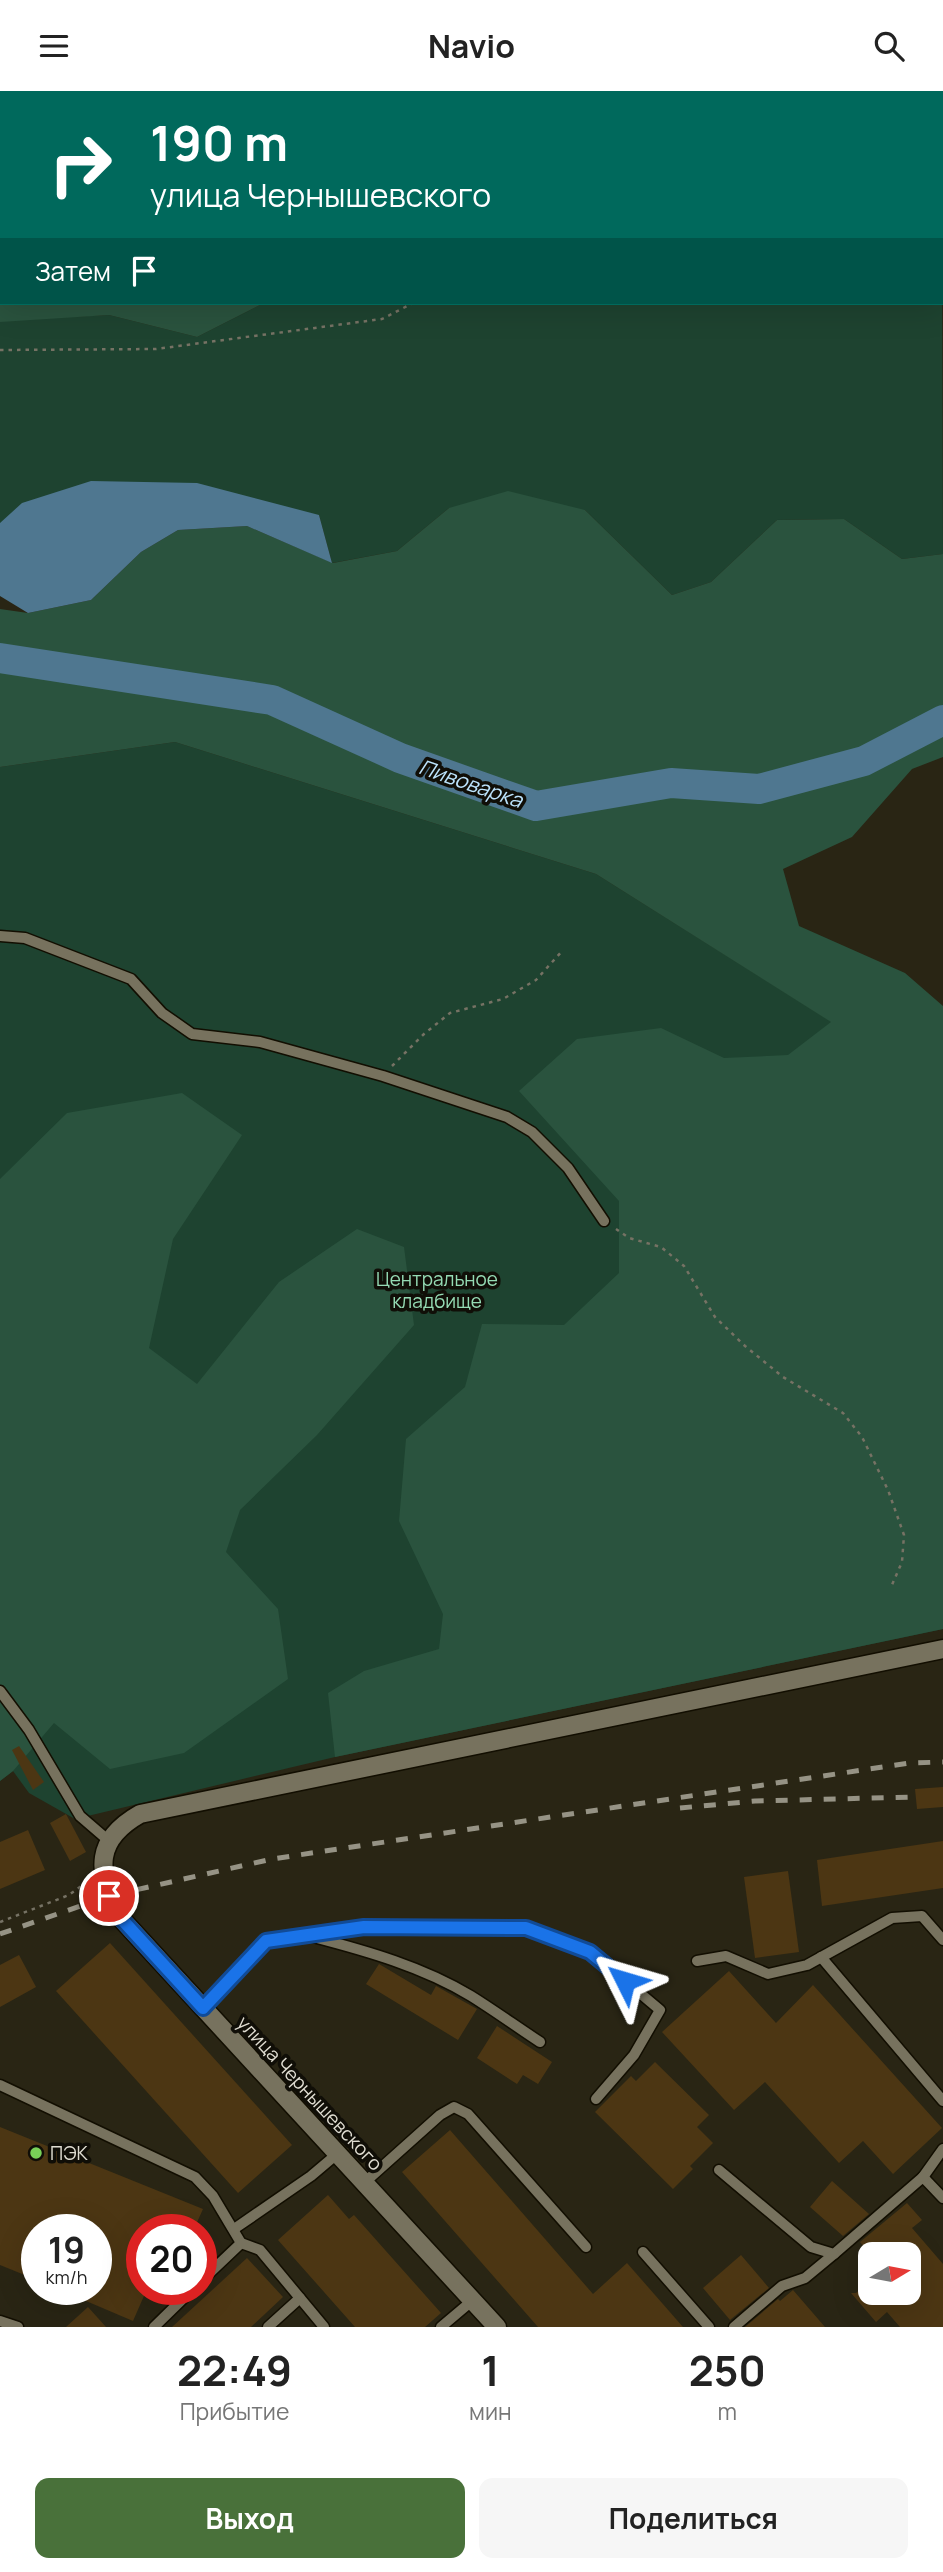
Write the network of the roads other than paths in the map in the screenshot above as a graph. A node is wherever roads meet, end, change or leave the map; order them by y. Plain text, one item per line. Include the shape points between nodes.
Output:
1 (0, 936) edge
2 (604, 1221) road end
3 (943, 1649) edge
4 (0, 1691) edge
5 (108, 1841) junction
6 (307, 1935) junction
7 (943, 1940) edge
8 (821, 1957) junction
9 (697, 1961) dead end
10 (203, 2008) junction
11 (540, 2042) dead end
12 (0, 2085) edge
13 (596, 2099) dead end
14 (943, 2101) edge
15 (943, 2149) edge
16 (337, 2154) junction
17 (719, 2170) dead end
18 (923, 2177) junction
19 (364, 2183) junction
20 (943, 2198) edge
21 (234, 2229) junction
22 (241, 2243) junction
23 (586, 2247) dead end
24 (643, 2252) dead end
25 (834, 2254) junction
26 (217, 2266) edge
27 (300, 2298) junction
28 (472, 2301) junction
29 (177, 2305) edge
30 (0, 2321) edge
31 (18, 2327) edge
32 (154, 2327) edge
33 (268, 2327) edge
34 (324, 2327) edge
35 (440, 2327) edge
36 (497, 2327) edge
37 (709, 2327) edge
38 (734, 2327) edge

1 - 2 lane via 25,938 131,978 162,1013 192,1034 260,1042 507,1117 532,1132 568,1168
3 - 5 street via 140,1814 121,1825
4 - 5 lane via 80,1816
5 - 10 street, улица Чернышевского via 102,1861 104,1882 116,1913
6 - 10 lane via 266,1941
6 - 11 lane via 425,1973 470,1995
6 - 13 lane via 364,1927 526,1928 590,1952 660,2010 635,2055
7 - 8 lane via 922,1916 892,1919
8 - 9 lane via 768,1974 726,1956
8 - 14 lane
10 - 16 street, улица Чернышевского
12 - 21 lane via 195,2177
15 - 18 lane
16 - 19 street, улица Чернышевского
16 - 21 lane
17 - 25 lane via 811,2247
18 - 20 lane
18 - 25 lane
19 - 23 lane via 454,2107 468,2114
19 - 28 street, улица Чернышевского
21 - 22 lane
22 - 26 lane
22 - 27 lane via 260,2250
24 - 37 lane
25 - 38 lane via 806,2278 782,2286
27 - 33 lane
27 - 34 lane
28 - 35 lane
28 - 36 street, улица Чернышевского
29 - 32 lane
30 - 31 lane

